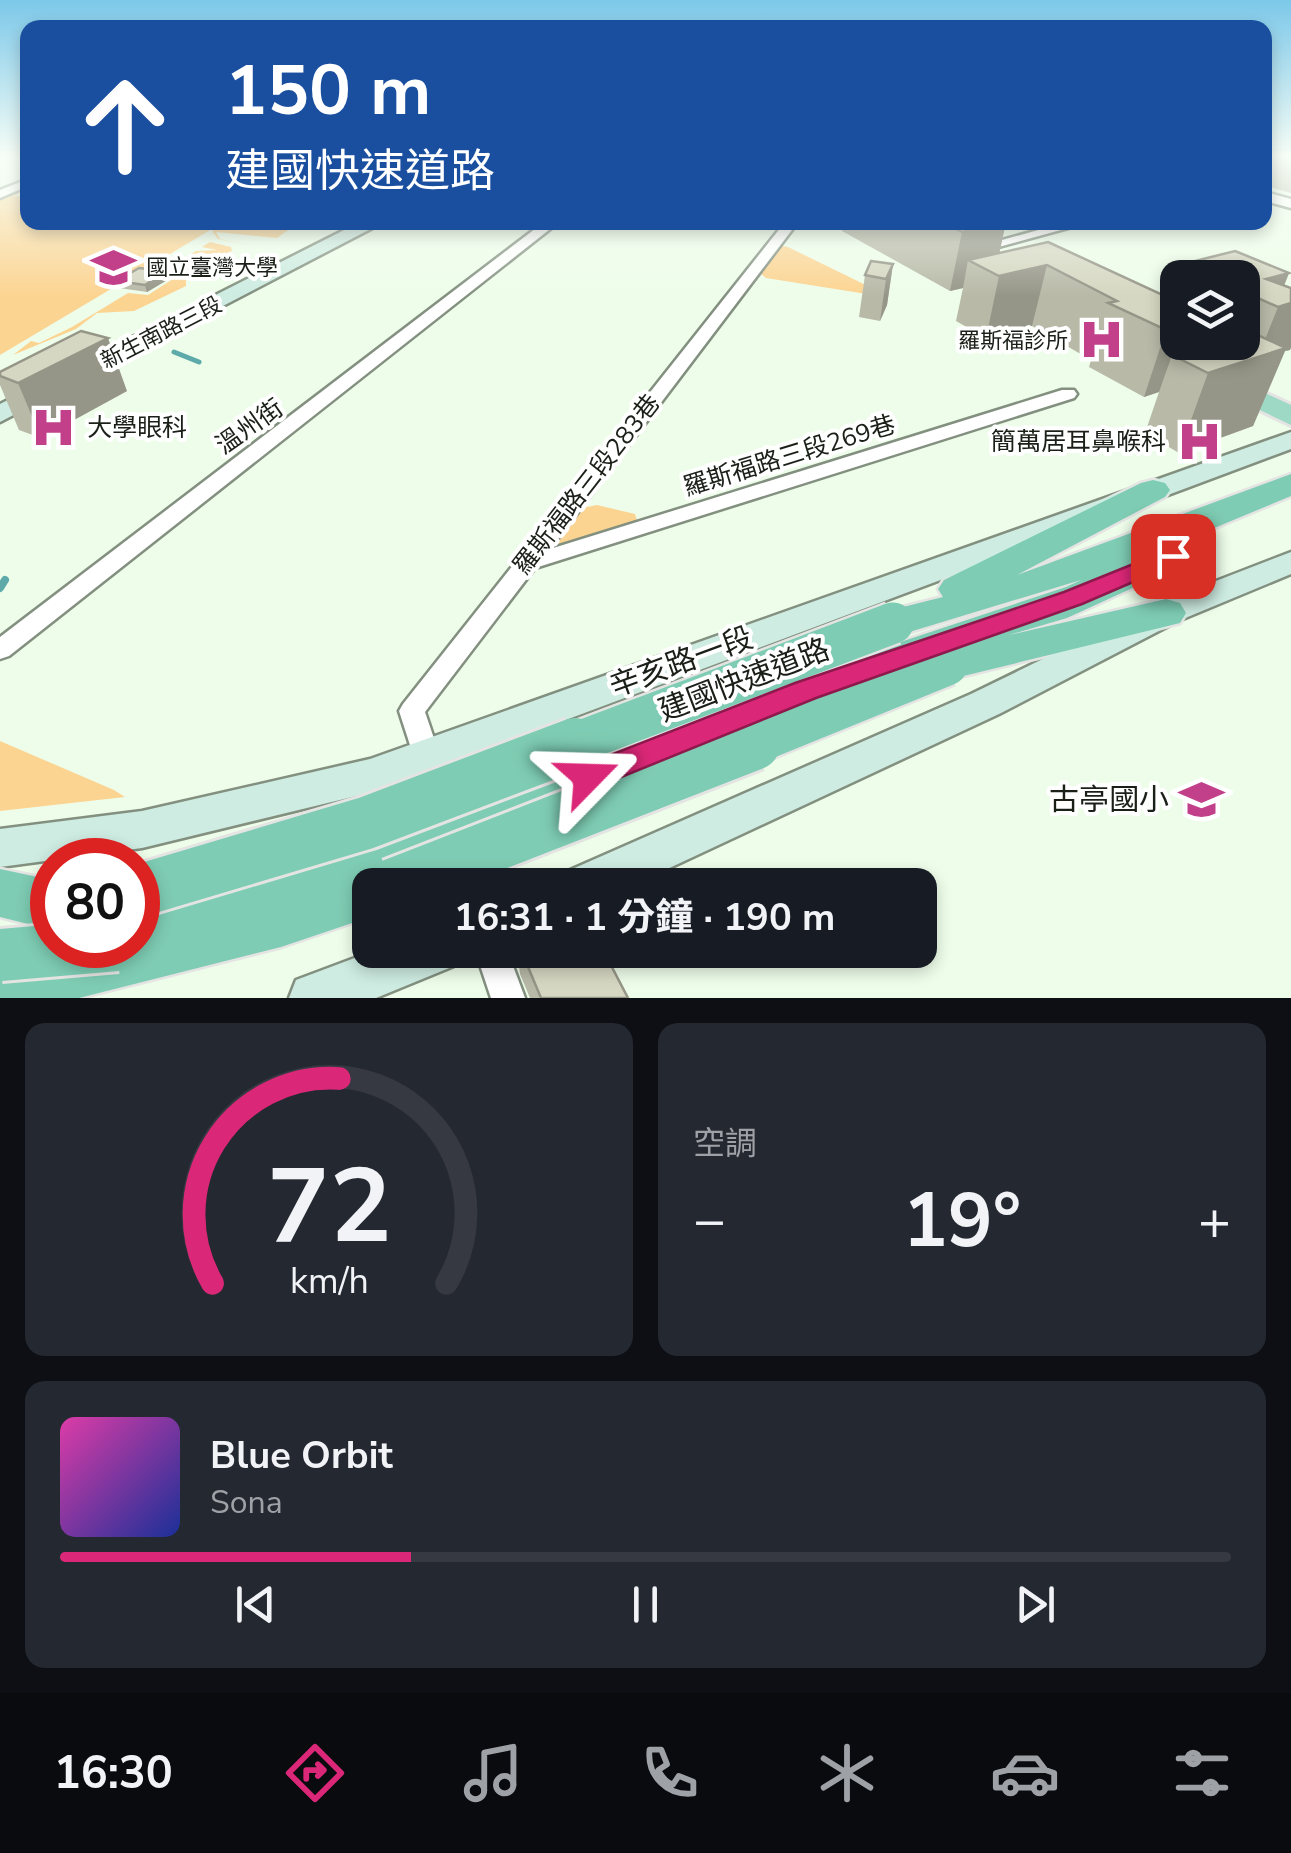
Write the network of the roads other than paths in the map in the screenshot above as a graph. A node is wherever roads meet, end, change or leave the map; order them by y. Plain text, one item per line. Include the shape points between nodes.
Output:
1 (336, 230) edge
2 (360, 230) edge
3 (543, 230) edge
4 (786, 230) edge
5 (1060, 230) edge
6 (990, 253) edge
7 (1068, 394) dead end
8 (0, 397) edge
9 (1291, 399) edge
10 (0, 414) edge
11 (1291, 416) edge
12 (1291, 440) edge
13 (1291, 484) edge
14 (1153, 490) junction
15 (1291, 505) edge
16 (1291, 562) edge
17 (524, 564) junction
18 (1076, 582) junction
19 (1166, 613) junction
20 (893, 623) junction
21 (0, 650) edge
22 (947, 665) junction
23 (426, 756) junction
24 (366, 823) junction
25 (452, 832) junction
26 (0, 848) edge
27 (160, 867) edge
28 (437, 868) edge
29 (464, 868) edge
30 (623, 868) edge
31 (30, 884) edge
32 (160, 885) edge
33 (0, 889) edge
34 (30, 899) edge
35 (352, 899) edge
36 (160, 904) edge
37 (30, 911) edge
38 (0, 916) edge
39 (282, 921) junction
40 (160, 924) edge
41 (160, 939) edge
42 (30, 952) edge
43 (0, 955) edge
44 (33, 968) edge
45 (391, 968) edge
46 (497, 968) edge
47 (0, 983) edge
48 (314, 998) edge
49 (508, 998) edge

1 - 8 main road, 新生南路三段
2 - 10 main road, 新生南路三段
3 - 21 street, 溫州街
4 - 17 street, 羅斯福路三段283巷
5 - 6 street
7 - 17 street, 羅斯福路三段269巷
9 - 11 main road via 1212,364
12 - 14 main road, 辛亥路一段
13 - 18 highway, 建國快速道路
14 - 20 highway
14 - 23 main road, 辛亥路一段
15 - 18 highway, 建國快速道路
16 - 19 main road
17 - 23 street, 羅斯福路三段283巷 via 412,710
18 - 20 highway, 建國快速道路
18 - 22 highway, 建國快速道路
18 - 25 highway
19 - 22 highway
19 - 30 main road
20 - 24 highway, 建國快速道路, bridge
22 - 28 highway, 建國快速道路, bridge
23 - 25 street
23 - 26 main road, 辛亥路一段 via 216,817 87,841
24 - 27 highway, bridge
24 - 32 highway, 建國快速道路, bridge
25 - 29 street
25 - 36 highway via 232,892
25 - 40 highway via 233,909
31 - 33 highway
33 - 34 highway
35 - 39 highway
37 - 38 highway
39 - 41 highway
39 - 47 highway via 23,984
42 - 43 highway, bridge
44 - 47 highway
45 - 48 main road
46 - 49 street

